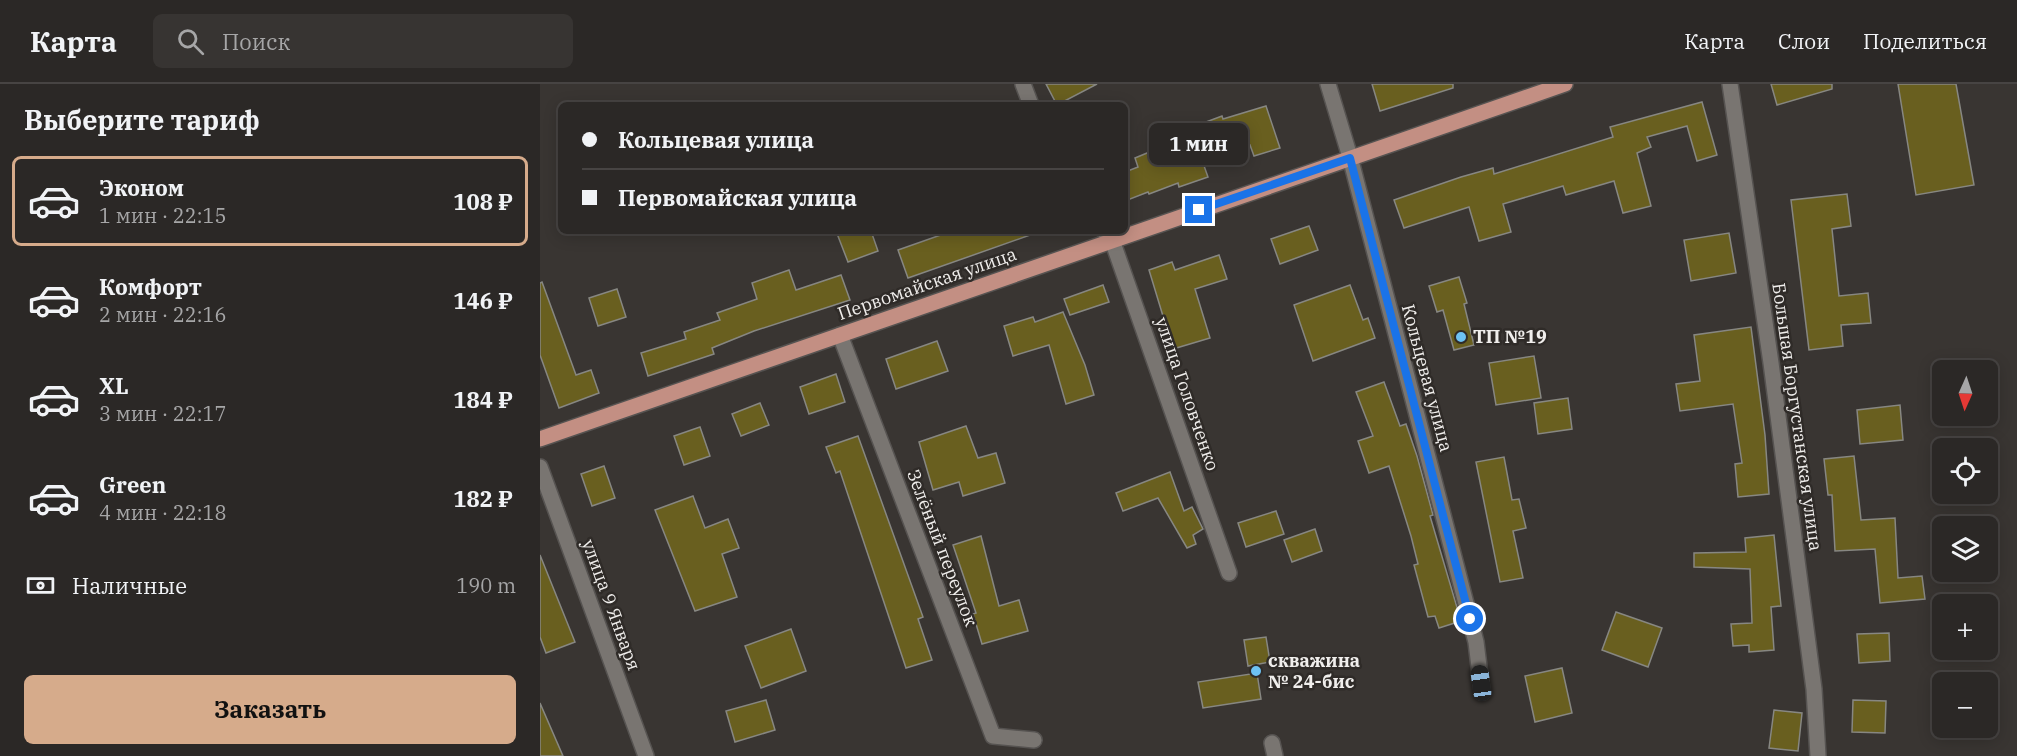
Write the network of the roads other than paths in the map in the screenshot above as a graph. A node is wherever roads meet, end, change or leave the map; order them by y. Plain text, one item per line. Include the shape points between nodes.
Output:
1 (1023, 84) edge
2 (1328, 84) edge
3 (1565, 84) edge
4 (1730, 84) edge
5 (1030, 102) edge
6 (1350, 158) junction
7 (1128, 229) edge
8 (1108, 235) edge
9 (840, 335) junction
10 (540, 439) edge
11 (540, 467) edge
12 (1229, 573) dead end
13 (1481, 683) dead end
14 (1034, 740) dead end
15 (646, 756) edge
16 (1818, 756) edge

1 - 5 street
2 - 6 street, Кольцевая улица
3 - 6 main road, Первомайская улица
4 - 16 street, Большая Боргустанская улица via 1779,421 1814,689
6 - 7 main road, Первомайская улица
6 - 13 street, Кольцевая улица via 1476,642
8 - 9 main road, Первомайская улица
8 - 12 street, улица Головченко
9 - 10 main road, Первомайская улица
9 - 14 street, Зелёный переулок via 993,736
11 - 15 street, улица 9 Января

